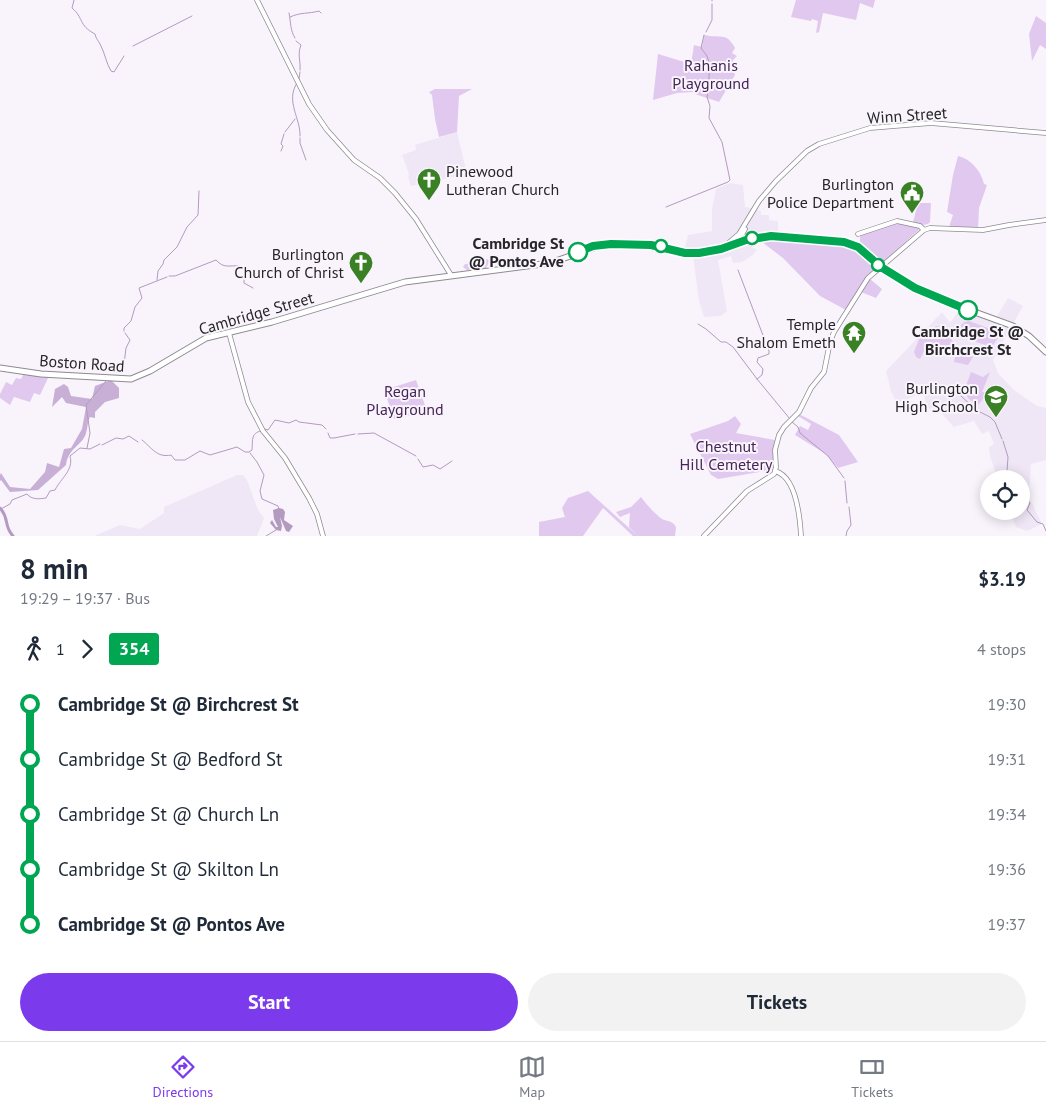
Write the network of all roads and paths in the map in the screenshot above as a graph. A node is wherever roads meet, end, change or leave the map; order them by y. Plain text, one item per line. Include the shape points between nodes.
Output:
1 (257, 0) edge
2 (1046, 133) edge
3 (1046, 220) edge
4 (747, 222) junction
5 (924, 230) junction
6 (743, 234) junction
7 (858, 234) dead end
8 (738, 235) junction
9 (746, 240) junction
10 (738, 242) junction
11 (726, 245) junction
12 (717, 250) junction
13 (881, 267) junction
14 (451, 275) junction
15 (229, 333) junction
16 (184, 350) joint
17 (1046, 352) edge
18 (0, 368) edge
19 (775, 471) junction
20 (323, 536) edge
21 (704, 536) edge
22 (801, 536) edge

1 - 14 main road via 309,104 327,130 353,159 395,193 418,221
2 - 4 main road, Winn Street via 940,123 865,129 809,149 769,188
3 - 5 main road via 983,230
4 - 6 main road, Winn Street
4 - 8 main road, Winn Street
5 - 7 main road via 920,226 897,221
5 - 13 main road
6 - 9 main road
6 - 10 main road, Winn Street
8 - 10 main road
8 - 11 main road, Winn Street
9 - 10 main road, Cambridge Street
9 - 13 main road, Cambridge Street via 779,235 845,242 860,248
10 - 11 main road, Cambridge Street
10 - 12 main road, Cambridge Street
11 - 12 main road, Cambridge Street
12 - 14 main road, Cambridge Street via 690,253 651,245 608,244 593,246 550,263
13 - 17 main road, Cambridge Street via 928,294 1013,326
13 - 19 main road via 867,280 832,335 824,372 811,388 800,412 780,434 775,450
14 - 15 main road, Cambridge Street via 397,284
15 - 16 main road, Cambridge Street via 203,339
15 - 20 main road via 248,402 263,431 285,458 309,498 318,515
16 - 18 main road, Boston Road via 131,380
19 - 21 main road via 771,477 747,491
19 - 22 main road via 782,474 791,487 799,508

